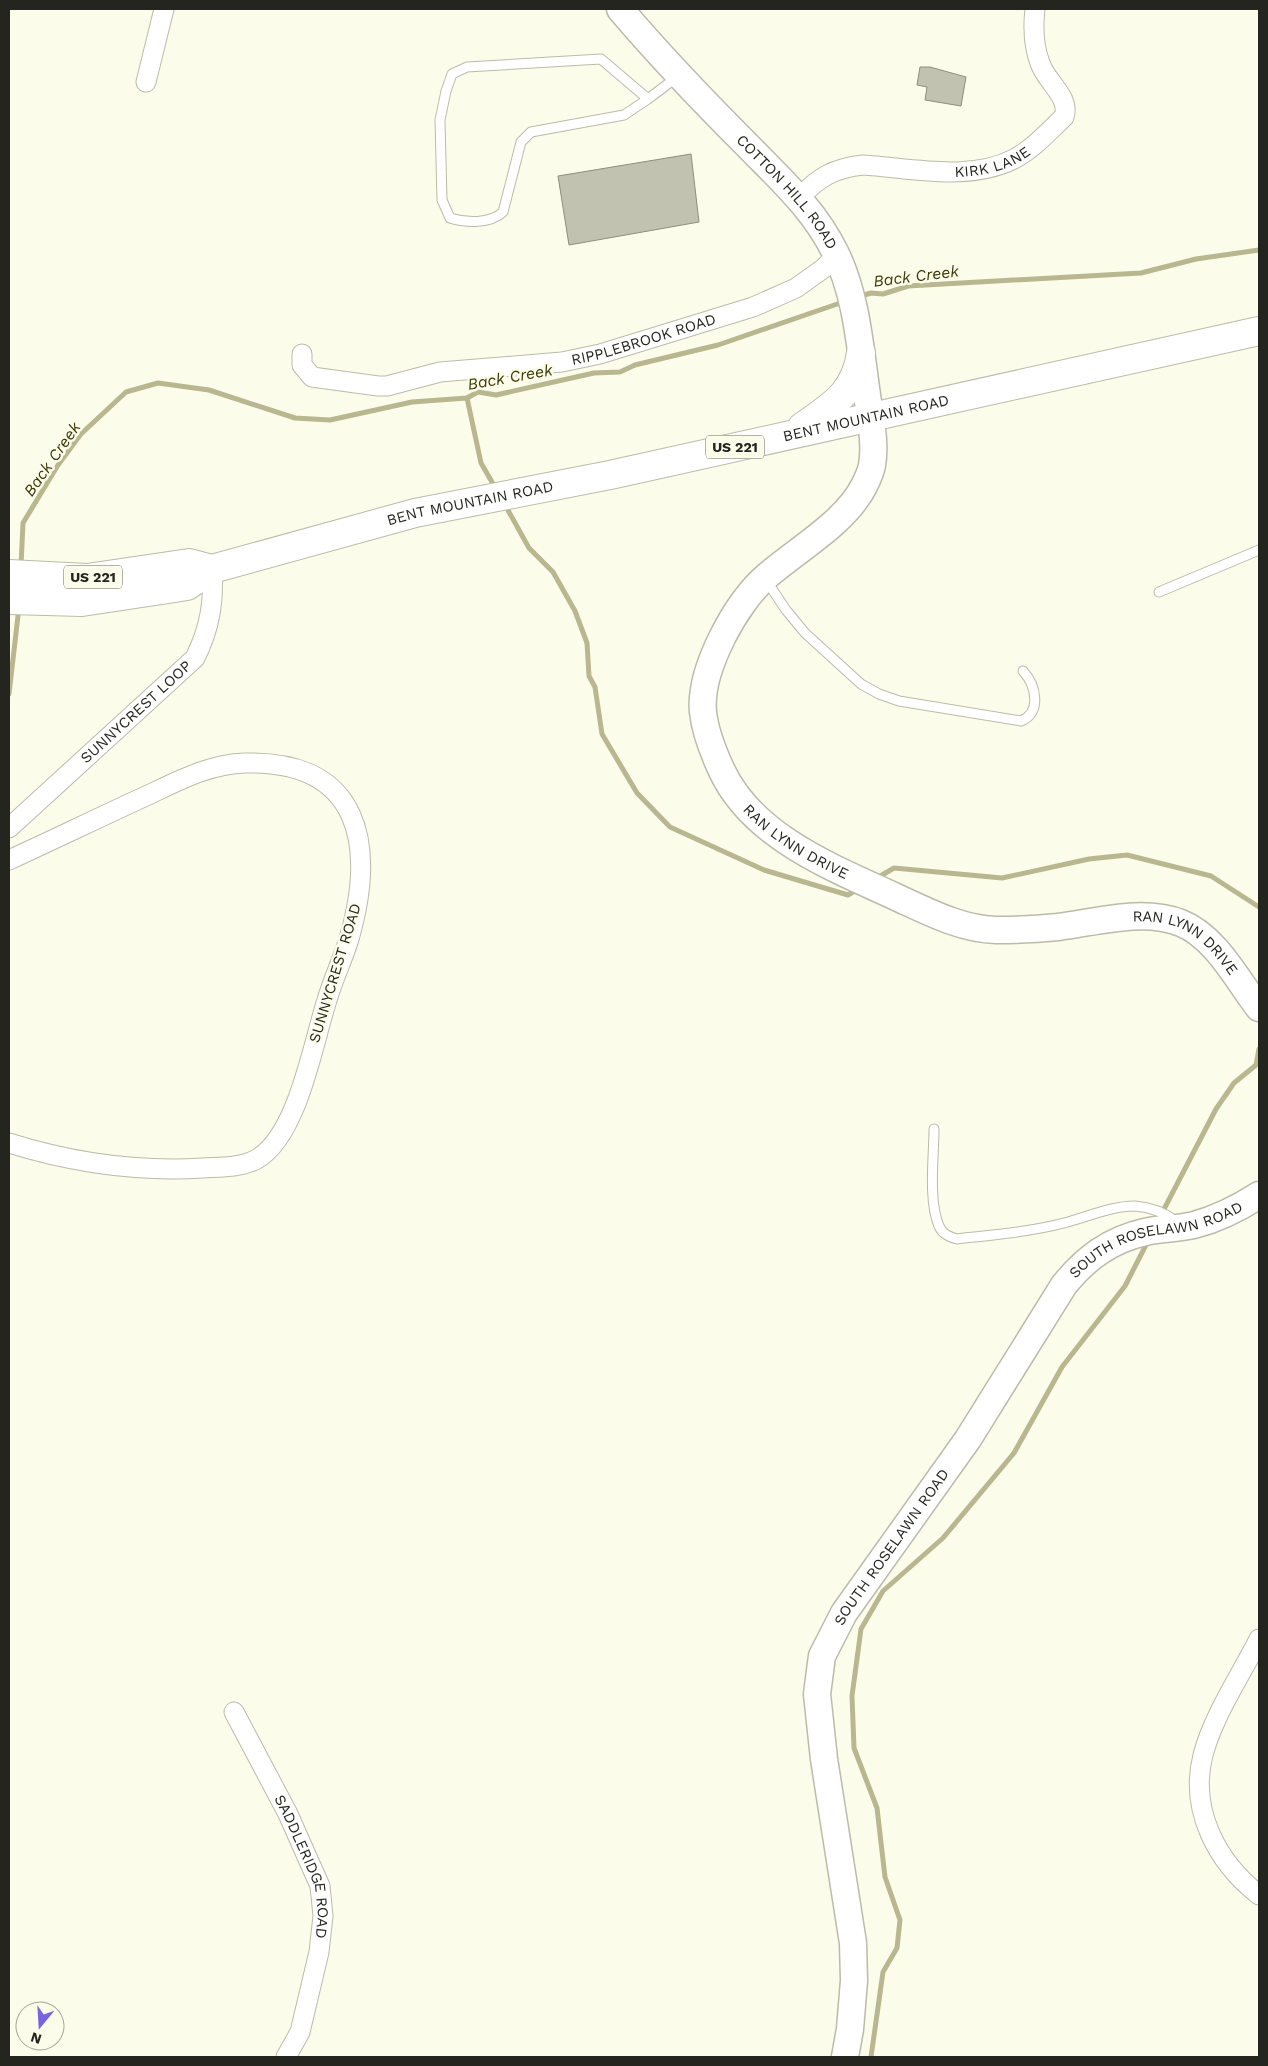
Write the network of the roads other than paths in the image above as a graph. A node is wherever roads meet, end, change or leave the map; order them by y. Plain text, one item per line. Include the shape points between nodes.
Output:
1 (164, 9) edge
2 (620, 9) edge
3 (1035, 9) edge
4 (680, 76) junction
5 (146, 82) dead end
6 (648, 99) junction
7 (799, 198) junction
8 (837, 255) junction
9 (1259, 331) edge
10 (861, 353) junction
11 (302, 354) dead end
12 (870, 417) junction
13 (792, 434) junction
14 (1259, 550) edge
15 (212, 569) junction
16 (9, 574) edge
17 (176, 576) junction
18 (765, 578) junction
19 (1159, 592) dead end
20 (9, 600) edge
21 (1023, 671) dead end
22 (9, 828) edge
23 (9, 860) edge
24 (1259, 1008) edge
25 (934, 1129) dead end
26 (9, 1143) edge
27 (1259, 1195) edge
28 (1183, 1227) junction
29 (1259, 1639) edge
30 (234, 1712) dead end
31 (1259, 1894) edge
32 (292, 2056) edge
33 (845, 2057) edge

1 - 5 street
2 - 4 street, COTTON HILL ROAD
3 - 7 street, KIRK LANE via 1040,63 1048,81 1065,102 1066,110 1064,117 1028,150 993,167 971,170 852,166 816,180
4 - 6 lane
4 - 7 street, COTTON HILL ROAD
6 - 6 lane via 601,59 467,67 452,74 440,120 442,200 450,218 462,222 496,219 503,212 521,142 531,132 624,115
7 - 8 street, COTTON HILL ROAD via 816,218
8 - 10 street, COTTON HILL ROAD via 848,284
8 - 11 street, RIPPLEBROOK ROAD via 796,288 753,307 600,354 562,362 440,372 378,386 312,377 302,365
9 - 12 main road, BENT MOUNTAIN ROAD / US 221
10 - 12 street, COTTON HILL ROAD
10 - 13 main road via 858,371 848,390 836,403
12 - 13 main road, BENT MOUNTAIN ROAD / US 221
12 - 18 street, RAN LYNN DRIVE via 872,466 863,489 850,508
13 - 15 main road, BENT MOUNTAIN ROAD / US 221 via 610,475 415,513
14 - 19 lane
15 - 17 main road, BENT MOUNTAIN ROAD / US 221 via 189,563
15 - 22 street, SUNNYCREST LOOP via 212,611 195,658
16 - 17 main road, BENT MOUNTAIN ROAD / US 221 via 87,578
17 - 20 main road, BENT MOUNTAIN ROAD / US 221 via 82,602
18 - 21 lane via 805,633 861,684 879,694 899,701 1021,721 1033,712 1035,700 1034,688
18 - 24 street, RAN LYNN DRIVE via 745,599 710,666 705,682 703,715 722,772 744,802 774,831 849,875 948,920 973,927 1025,929 1137,917 1180,922 1204,938
23 - 26 street, SUNNYCREST ROAD via 185,777 214,767 272,764 307,772 338,793 354,820 360,875 349,939 292,1112 273,1144 258,1158 224,1167 139,1169 91,1164
25 - 28 lane via 935,1207 939,1225 950,1238 1025,1231 1119,1207 1136,1206 1155,1210
27 - 28 street, SOUTH ROSELAWN ROAD via 1215,1218
28 - 33 street, SOUTH ROSELAWN ROAD via 1122,1238 1100,1249 1080,1265 1064,1285 968,1439 853,1599 822,1656 817,1694 824,1759 853,1943 852,2000
29 - 31 street via 1209,1735 1199,1778 1202,1813 1211,1838 1226,1862 1244,1883
30 - 32 street, SADDLERIDGE ROAD via 292,1822 320,1886 323,1916 319,1952

